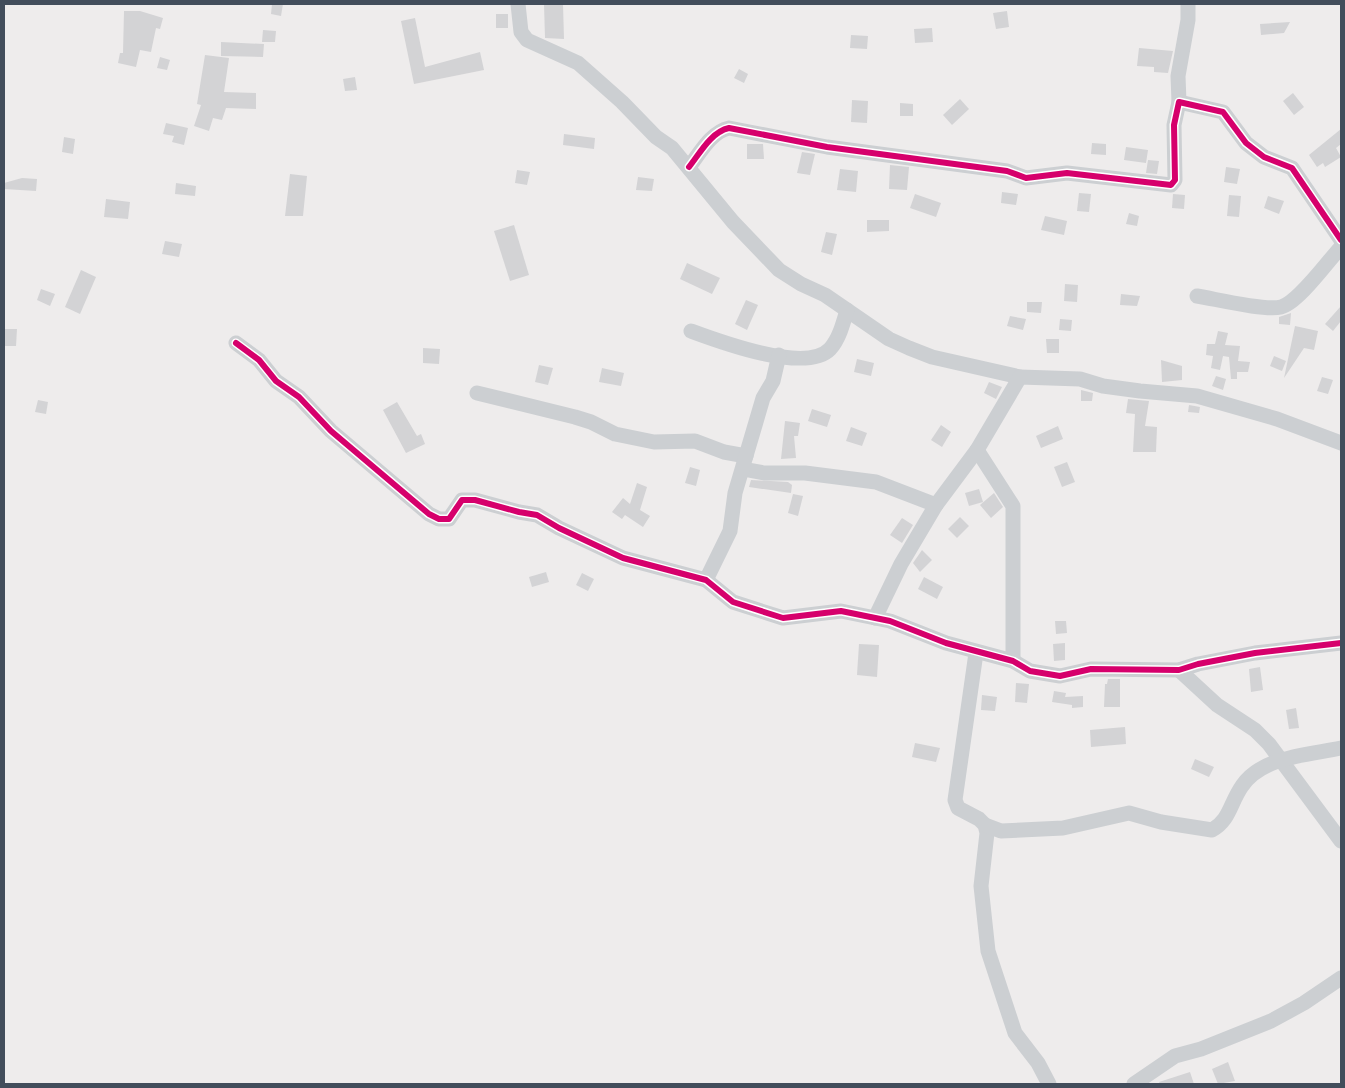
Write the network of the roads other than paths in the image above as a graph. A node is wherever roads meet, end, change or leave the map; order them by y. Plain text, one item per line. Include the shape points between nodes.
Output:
1 (518, 4) edge
2 (1188, 4) edge
3 (1178, 102) junction
4 (689, 167) junction
5 (1341, 240) edge
6 (1341, 247) edge
7 (1197, 296) dead end
8 (847, 310) junction
9 (691, 331) dead end
10 (236, 343) dead end
11 (779, 355) junction
12 (1020, 377) junction
13 (477, 393) dead end
14 (1341, 443) edge
15 (977, 450) junction
16 (744, 462) junction
17 (936, 505) junction
18 (706, 580) junction
19 (875, 618) junction
20 (1341, 642) edge
21 (976, 653) junction
22 (1013, 661) junction
23 (1179, 670) junction
24 (1341, 748) edge
25 (1282, 760) junction
26 (985, 825) junction
27 (1341, 841) edge
28 (1341, 978) edge
29 (1049, 1084) edge
30 (1134, 1084) edge

1 - 4 street via 521,32 527,40 578,63
2 - 3 street
3 - 4 street via 1174,125 1175,180 1171,185 1067,173 1026,178 1007,171 827,147 730,128 712,136
3 - 5 street via 1223,112 1246,143 1264,157 1292,168
4 - 8 street via 733,222 779,270
6 - 7 street via 1301,293 1281,307
8 - 11 street via 840,333 829,350 806,358
8 - 12 street via 889,339 932,357
9 - 11 street via 755,353
10 - 18 street via 259,360 276,381 299,397 331,431 429,514 449,519 462,500 475,500 537,515 623,558
11 - 16 street
12 - 14 street via 1080,379 1103,386 1197,396 1277,419
12 - 15 street
13 - 16 street via 575,417 615,434 654,442 695,441
15 - 17 street
15 - 22 street via 1013,506
16 - 17 street via 764,472 805,473 876,482
16 - 18 street via 735,493 730,531
17 - 19 street via 901,564
18 - 19 street via 733,602 783,618 841,611
19 - 21 street via 890,620
20 - 23 street via 1255,653
21 - 22 street
21 - 26 street via 955,800 958,808
22 - 23 street via 1030,671 1060,676 1091,669
23 - 25 street via 1217,705 1255,730
24 - 25 street
25 - 26 street via 1255,773 1242,785 1229,815 1212,830 1129,813 1063,828 1001,831
25 - 27 street
26 - 29 street via 987,833 981,886 988,951 1015,1033
28 - 30 street via 1271,1021 1175,1056

